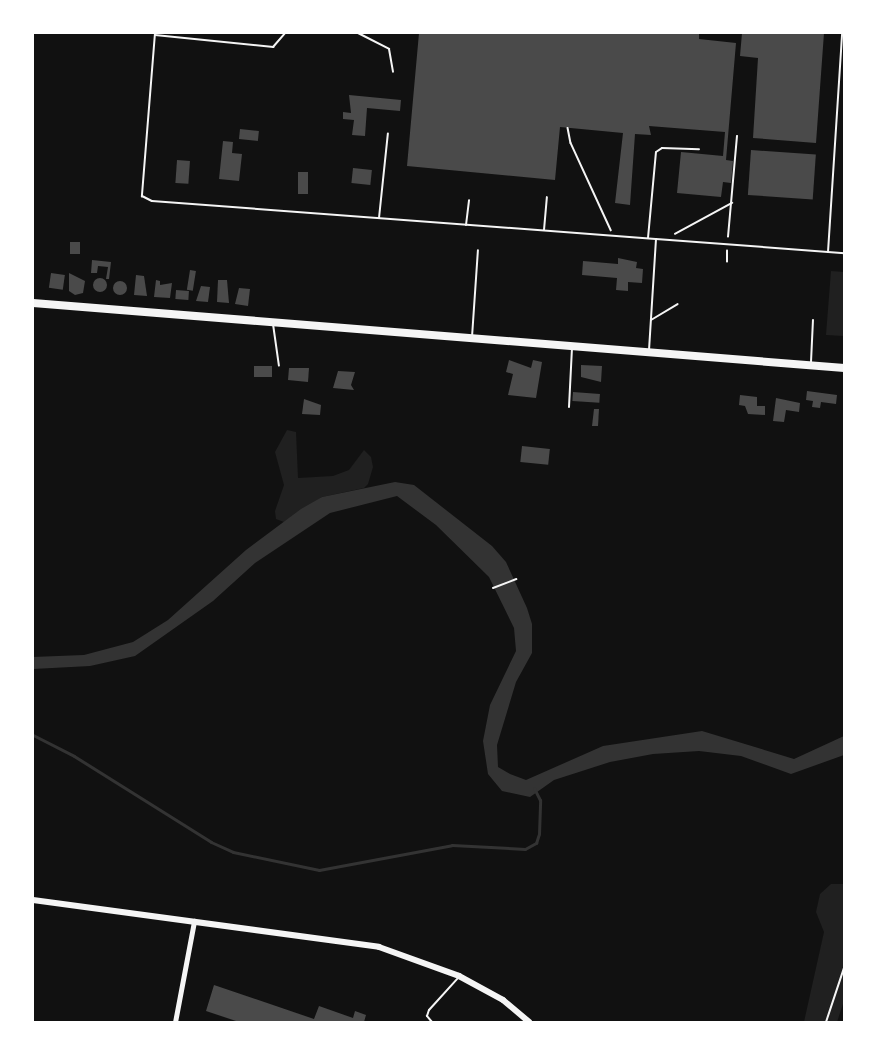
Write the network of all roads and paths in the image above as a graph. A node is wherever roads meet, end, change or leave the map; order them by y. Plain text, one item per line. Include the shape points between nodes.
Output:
1 (285, 33) edge
2 (358, 33) edge
3 (842, 33) edge
4 (155, 34) edge
5 (393, 72) dead end
6 (568, 128) dead end
7 (388, 134) dead end
8 (737, 136) dead end
9 (699, 149) dead end
10 (547, 197) dead end
11 (469, 200) dead end
12 (732, 203) junction
13 (379, 218) junction
14 (466, 225) junction
15 (544, 230) junction
16 (620, 231) dead end
17 (671, 235) dead end
18 (648, 238) junction
19 (656, 239) junction
20 (728, 244) junction
21 (478, 250) dead end
22 (828, 252) junction
23 (844, 253) edge
24 (727, 262) dead end
25 (33, 303) edge
26 (678, 304) dead end
27 (651, 320) junction
28 (813, 320) dead end
29 (273, 324) junction
30 (472, 340) junction
31 (572, 347) junction
32 (649, 350) junction
33 (811, 365) junction
34 (279, 366) dead end
35 (844, 368) edge
36 (569, 407) dead end
37 (516, 579) dead end
38 (493, 588) dead end
39 (33, 900) edge
40 (194, 921) junction
41 (844, 968) edge
42 (459, 976) junction
43 (175, 1022) edge
44 (432, 1022) edge
45 (529, 1022) edge
46 (826, 1022) edge

1 - 4 lane via 273,47
2 - 5 lane via 389,49
3 - 22 lane
4 - 13 lane via 142,196 152,201
6 - 16 path via 571,143 611,230
7 - 13 lane
8 - 12 path
9 - 18 lane via 662,148 656,152
10 - 15 lane
11 - 14 lane
12 - 17 path
12 - 20 path
13 - 14 lane
14 - 15 lane
15 - 18 lane
18 - 19 lane
19 - 20 lane
19 - 27 lane
20 - 22 lane
20 - 24 path
21 - 30 lane
22 - 23 lane
25 - 29 main road
26 - 27 lane
27 - 32 lane
28 - 33 lane
29 - 30 main road
29 - 34 lane
30 - 31 main road
31 - 32 main road
31 - 36 lane
32 - 33 main road
33 - 35 main road
37 - 38 lane
39 - 40 street
40 - 42 street via 379,947
40 - 43 street
41 - 46 lane
42 - 44 lane via 429,1010 427,1016
42 - 45 street via 503,1000

